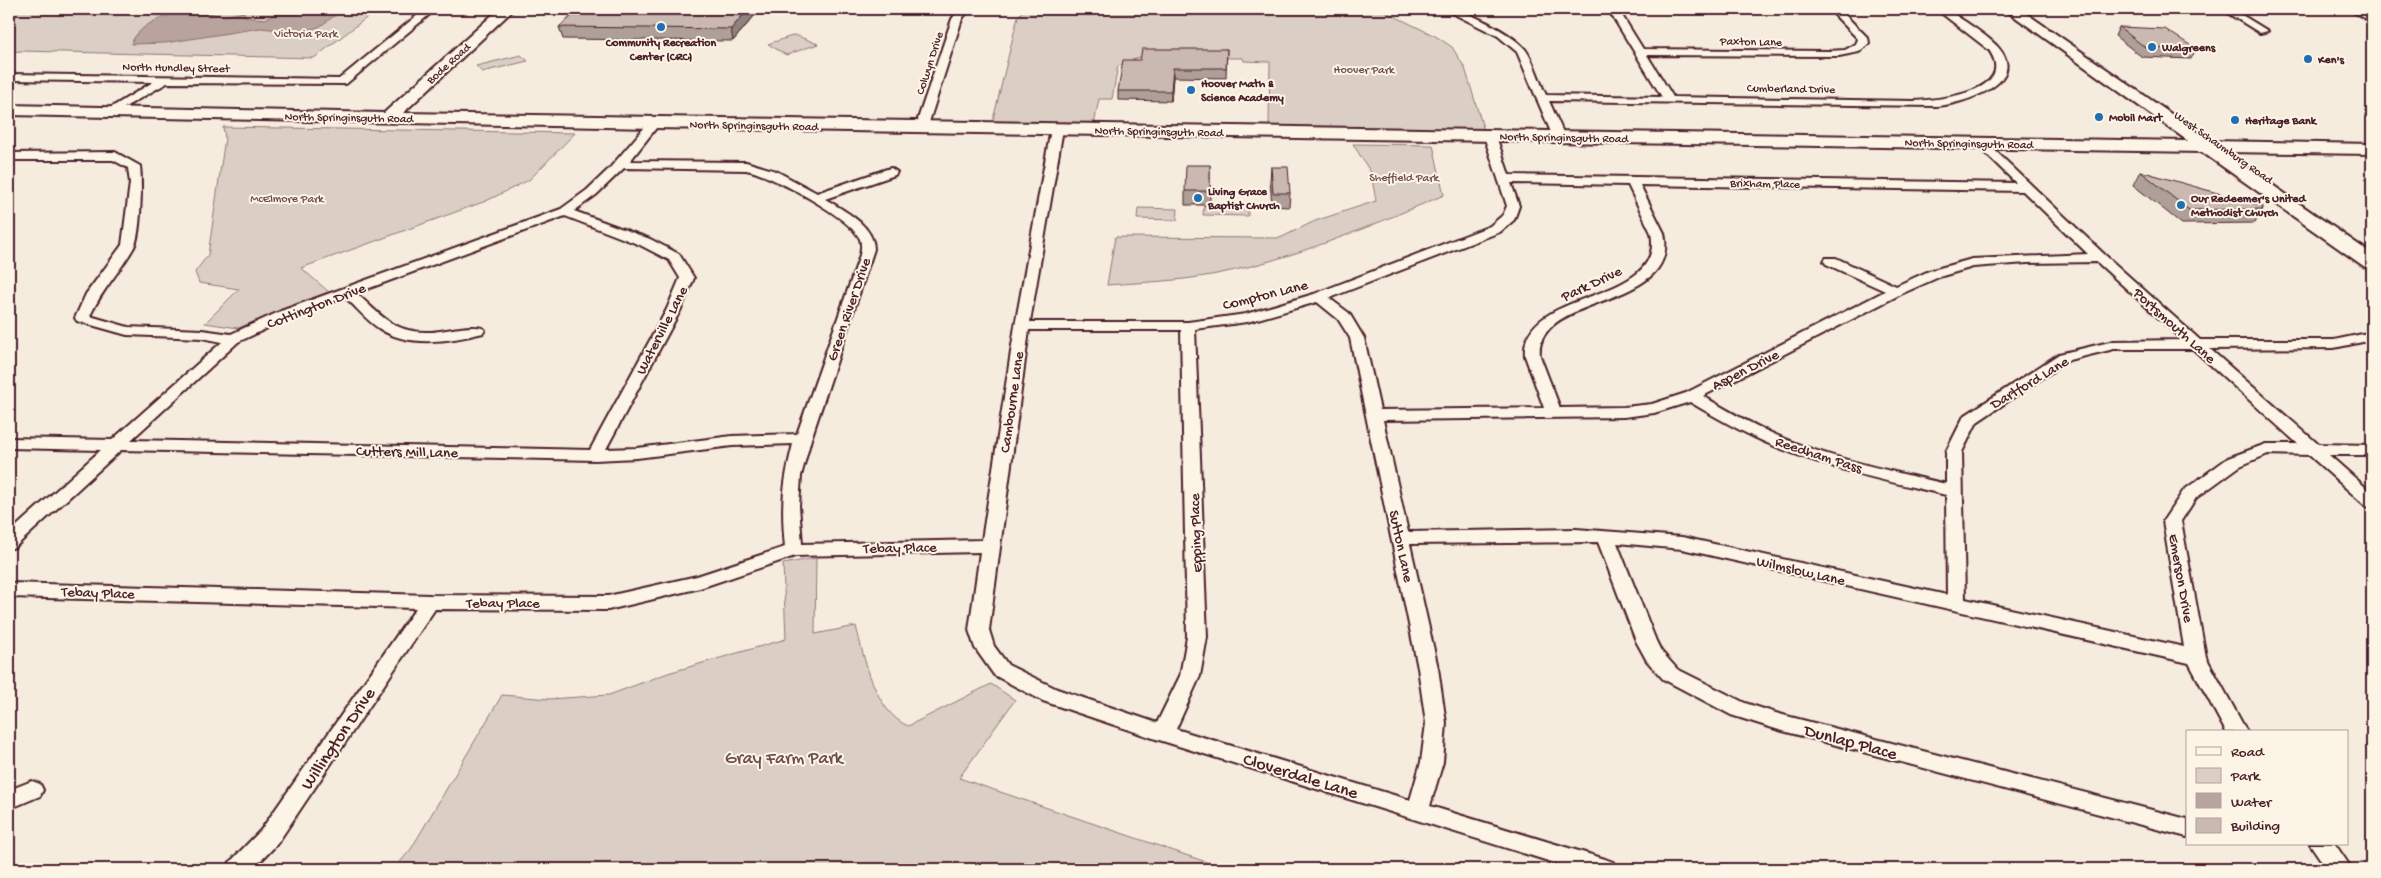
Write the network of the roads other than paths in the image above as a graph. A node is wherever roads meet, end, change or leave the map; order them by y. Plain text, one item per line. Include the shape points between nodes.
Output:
1 (431, 9) edge
2 (508, 9) edge
3 (964, 9) edge
4 (1448, 9) edge
5 (1614, 9) edge
6 (1834, 9) edge
7 (1941, 9) edge
8 (2011, 9) edge
9 (2026, 9) edge
10 (2226, 9) edge
11 (2353, 9) edge
12 (2372, 19) edge
13 (2263, 31) dead end
14 (1993, 48) joint
15 (1640, 52) junction
16 (9, 77) edge
17 (164, 80) junction
18 (1543, 98) junction
19 (1670, 100) junction
20 (9, 110) edge
21 (111, 112) junction
22 (389, 117) junction
23 (654, 123) junction
24 (924, 127) junction
25 (1057, 129) junction
26 (1490, 136) junction
27 (1560, 137) junction
28 (1981, 143) junction
29 (2215, 145) junction
30 (2372, 149) edge
31 (9, 156) edge
32 (623, 164) junction
33 (891, 172) dead end
34 (1505, 179) junction
35 (1632, 181) junction
36 (2025, 187) junction
37 (815, 198) junction
38 (565, 212) junction
39 (2372, 251) edge
40 (2100, 258) junction
41 (1831, 261) dead end
42 (2372, 263) edge
43 (1896, 291) junction
44 (348, 293) junction
45 (1319, 297) junction
46 (1022, 326) junction
47 (1188, 326) junction
48 (478, 330) dead end
49 (2370, 336) dead end
50 (233, 339) junction
51 (2197, 344) junction
52 (1692, 396) junction
53 (1554, 413) junction
54 (1374, 415) junction
55 (804, 439) junction
56 (9, 443) edge
57 (116, 445) junction
58 (2316, 450) junction
59 (2372, 450) edge
60 (595, 455) junction
61 (1954, 492) junction
62 (2372, 502) edge
63 (1604, 536) junction
64 (1400, 538) junction
65 (9, 543) edge
66 (990, 546) junction
67 (794, 550) junction
68 (9, 590) edge
69 (430, 602) junction
70 (1956, 605) junction
71 (2196, 657) junction
72 (1001, 670) joint
73 (2236, 730) edge
74 (1163, 733) junction
75 (32, 790) dead end
76 (9, 800) edge
77 (1418, 811) junction
78 (2186, 828) edge
79 (2323, 846) edge
80 (238, 869) edge
81 (1605, 869) edge
82 (2341, 869) edge

1 - 17 street, North Hundley Street via 342,82
2 - 22 street, Bode Road
3 - 24 street, Colwyn Drive via 957,19
4 - 18 street via 1496,31 1516,45 1526,58
5 - 15 street
6 - 15 street, Paxton Lane via 1863,38 1864,43 1860,47 1845,53 1823,54
7 - 14 street
8 - 29 street, West Schaumburg Road
9 - 29 street, West Schaumburg Road
10 - 13 street
11 - 12 street
14 - 19 street, Cumberland Drive via 2002,62 1999,74 1979,92 1949,102
15 - 19 street
16 - 17 street, North Hundley Street
17 - 21 street
18 - 19 street, Cumberland Drive
18 - 27 street
20 - 21 street
21 - 22 street, North Springinsguth Road
22 - 23 street, North Springinsguth Road
23 - 24 street, North Springinsguth Road
23 - 32 street, Cottington Drive
24 - 25 street, North Springinsguth Road
25 - 26 street, North Springinsguth Road
25 - 46 street, Cambourne Lane
26 - 27 street, North Springinsguth Road
26 - 34 street
27 - 28 street, North Springinsguth Road
28 - 29 street, North Springinsguth Road
28 - 36 street, Portsmouth Lane
29 - 30 street, North Springinsguth Road
29 - 39 street, West Schaumburg Road
29 - 42 street, West Schaumburg Road
31 - 50 street via 115,156 134,166 136,183 129,246 93,294 82,318 127,331 202,334
32 - 37 street, Green River Drive via 746,166 775,175
32 - 38 street, Cottington Drive via 589,196
33 - 37 street
34 - 35 street, Brixham Place
34 - 45 street, Compton Lane via 1513,206 1510,218 1502,225
35 - 36 street, Brixham Place
35 - 53 street, Park Drive via 1657,232 1656,256 1650,269 1634,282 1554,318 1536,333 1532,355
36 - 40 street, Portsmouth Lane
37 - 55 street, Green River Drive via 854,226 868,246
38 - 44 street, Cottington Drive
38 - 60 street, Waterville Lane via 645,242 674,257 687,278 674,309
40 - 43 street, Aspen Drive via 1972,263 1934,274
40 - 51 street, Portsmouth Lane
41 - 43 street
43 - 52 street, Aspen Drive
44 - 48 street via 384,326 402,334 439,336
44 - 50 street, Cottington Drive via 286,314
45 - 47 street, Compton Lane via 1247,318
45 - 54 street, Sutton Lane via 1344,316 1355,333
46 - 47 street, Compton Lane
46 - 66 street, Cambourne Lane
47 - 74 street, Epping Place via 1197,637 1190,676
49 - 51 street, Dartford Lane via 2334,344
50 - 57 street, Cottington Drive
51 - 58 street, Portsmouth Lane
51 - 61 street, Dartford Lane via 2114,346 2064,357 1970,419 1954,452
52 - 53 street, Aspen Drive via 1640,410
52 - 61 street, Reedham Pass via 1728,418 1790,447 1860,469
53 - 54 street, Aspen Drive
54 - 64 street, Sutton Lane
55 - 60 street, Cutters Mill Lane via 732,441
55 - 67 street, Green River Drive via 791,490
56 - 57 street, Cutters Mill Lane
57 - 60 street, Cutters Mill Lane
57 - 65 street, Cottington Drive
58 - 59 street, Emerson Drive
58 - 62 street, Portsmouth Lane
58 - 71 street, Emerson Drive via 2266,449 2234,462 2190,494 2172,520
61 - 70 street, Dartford Lane
63 - 64 street, Wilmslow Lane
63 - 70 street, Wilmslow Lane via 1682,543
63 - 78 street, Dunlap Place via 1654,656 1670,674 1694,688 1738,709 1779,722
64 - 77 street, Sutton Lane via 1428,668 1436,723 1432,762
66 - 67 street, Tebay Place
66 - 72 street, Cambourne Lane via 979,630 985,648
67 - 69 street, Tebay Place via 700,582 608,603
68 - 69 street, Tebay Place
69 - 80 street, Willington Drive via 269,837
70 - 71 street, Wilmslow Lane
71 - 73 street, Emerson Drive
72 - 74 street, Cloverdale Lane via 1050,695
74 - 77 street, Cloverdale Lane
75 - 76 street
77 - 81 street, Cloverdale Lane
79 - 82 street

